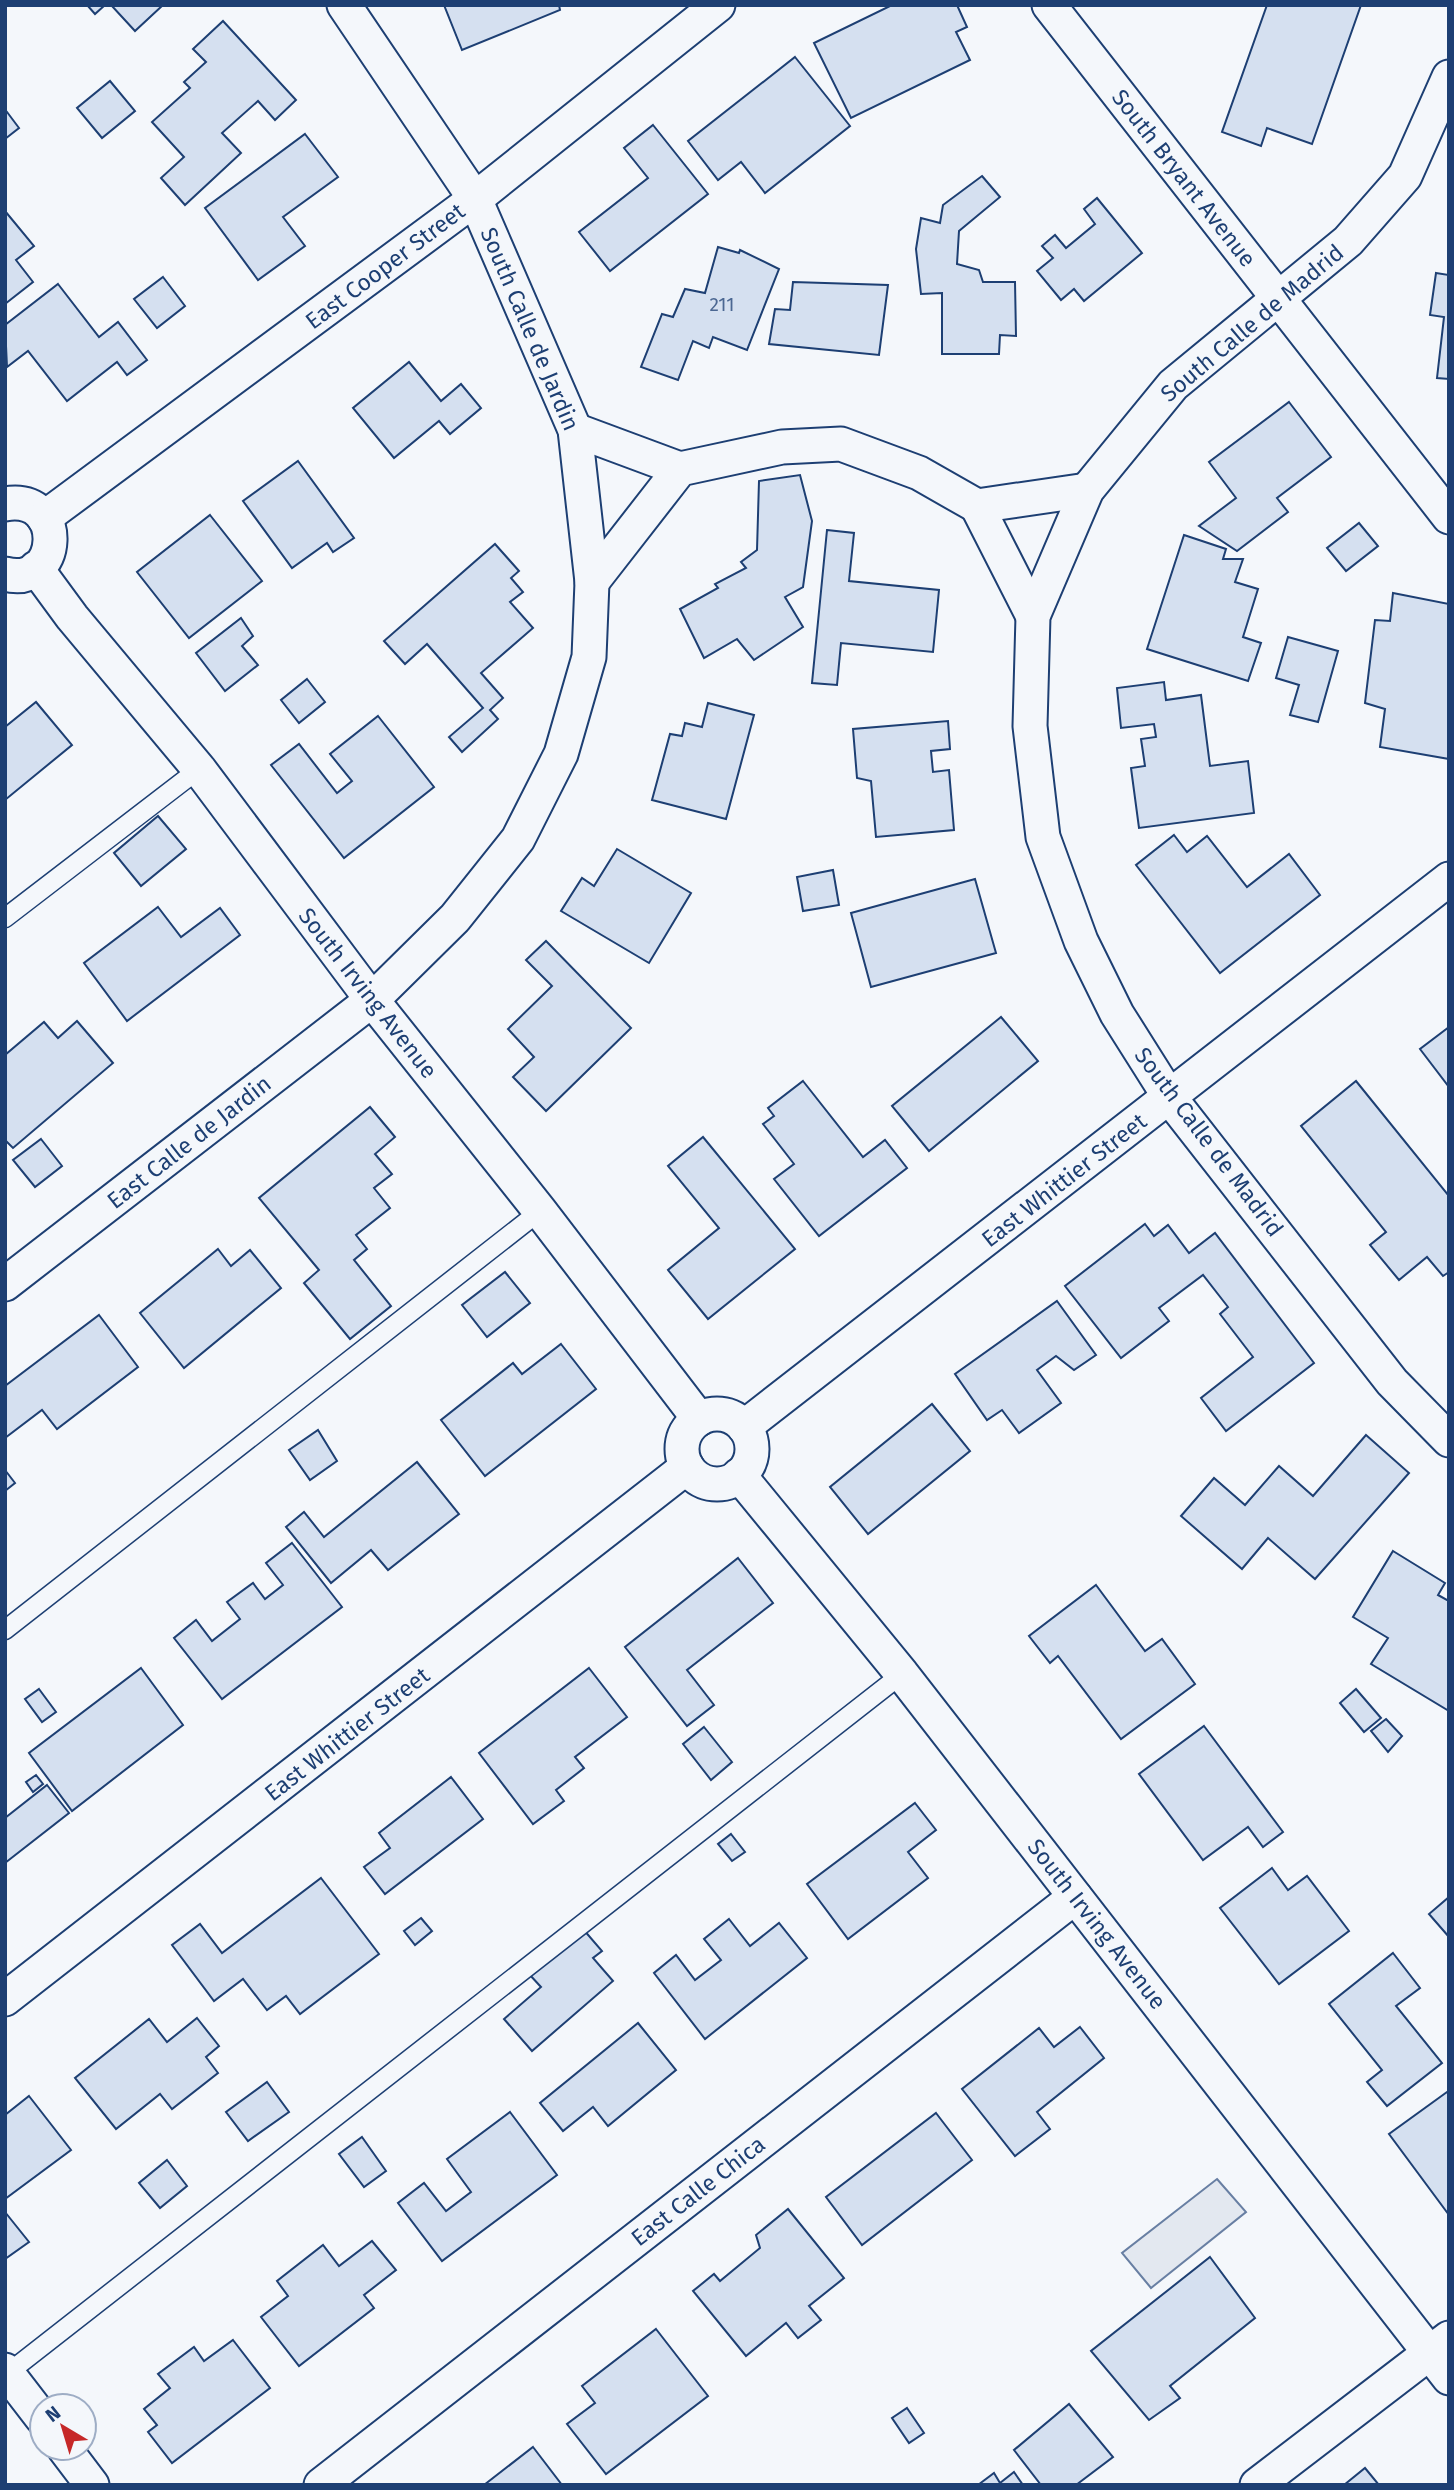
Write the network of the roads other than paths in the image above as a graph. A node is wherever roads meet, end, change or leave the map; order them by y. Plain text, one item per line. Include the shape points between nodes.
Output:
1 (344, 5) edge
2 (718, 5) edge
3 (1049, 5) edge
4 (1449, 78) edge
5 (475, 199) junction
6 (1279, 299) junction
7 (575, 430) junction
8 (680, 469) junction
9 (1087, 490) junction
10 (5, 505) edge
11 (977, 506) junction
12 (1449, 517) edge
13 (44, 518) junction
14 (21, 571) edge
15 (592, 582) junction
16 (1033, 616) junction
17 (199, 769) junction
18 (1449, 879) edge
19 (5, 918) edge
20 (372, 1000) junction
21 (1170, 1098) junction
22 (540, 1211) junction
23 (5, 1284) edge
24 (699, 1419) junction
25 (744, 1427) junction
26 (1449, 1440) edge
27 (687, 1467) junction
28 (739, 1475) junction
29 (5, 1630) edge
30 (902, 1674) junction
31 (1075, 1897) junction
32 (5, 1999) edge
33 (1442, 2356) edge
34 (7, 2371) edge
35 (28, 2399) edge
36 (75, 2462) edge
37 (92, 2485) edge
38 (321, 2485) edge
39 (1256, 2485) edge

1 - 5 street, South Calle de Jardin
2 - 5 street, East Cooper Street
3 - 6 street, South Bryant Avenue
4 - 6 street, South Calle de Madrid via 1405,176 1348,241
5 - 7 street, South Calle de Jardin
5 - 13 street, East Cooper Street
6 - 9 street, South Calle de Madrid via 1173,385
6 - 12 street, South Bryant Avenue
7 - 8 street
7 - 15 street, South Calle de Jardin
8 - 11 street via 782,447 841,444 919,473
8 - 15 street
9 - 11 street
9 - 16 street, South Calle de Madrid
10 - 13 street via 25,504
11 - 16 street
13 - 14 street via 52,540 43,563
14 - 17 street, South Irving Avenue via 72,617
15 - 20 street, South Calle de Jardin via 586,669 561,754 518,839 455,918
16 - 21 street, South Calle de Madrid via 1030,726 1043,837 1081,941 1117,1014
17 - 19 lane
17 - 20 street, South Irving Avenue
18 - 21 street, East Whittier Street
20 - 22 street, South Irving Avenue
20 - 23 street, East Calle de Jardin
21 - 25 street, East Whittier Street
21 - 26 street, South Calle de Madrid via 1392,1382
22 - 24 street, South Irving Avenue
22 - 29 lane
24 - 25 street via 720,1414
24 - 27 street via 684,1435 682,1457
25 - 28 street via 751,1455
27 - 28 street via 695,1476 717,1484
27 - 32 street, East Whittier Street
28 - 30 street, South Irving Avenue
30 - 31 street, South Irving Avenue
30 - 34 lane
31 - 33 street, South Irving Avenue
31 - 38 street, East Calle Chica
33 - 39 street
34 - 35 street
36 - 37 street

